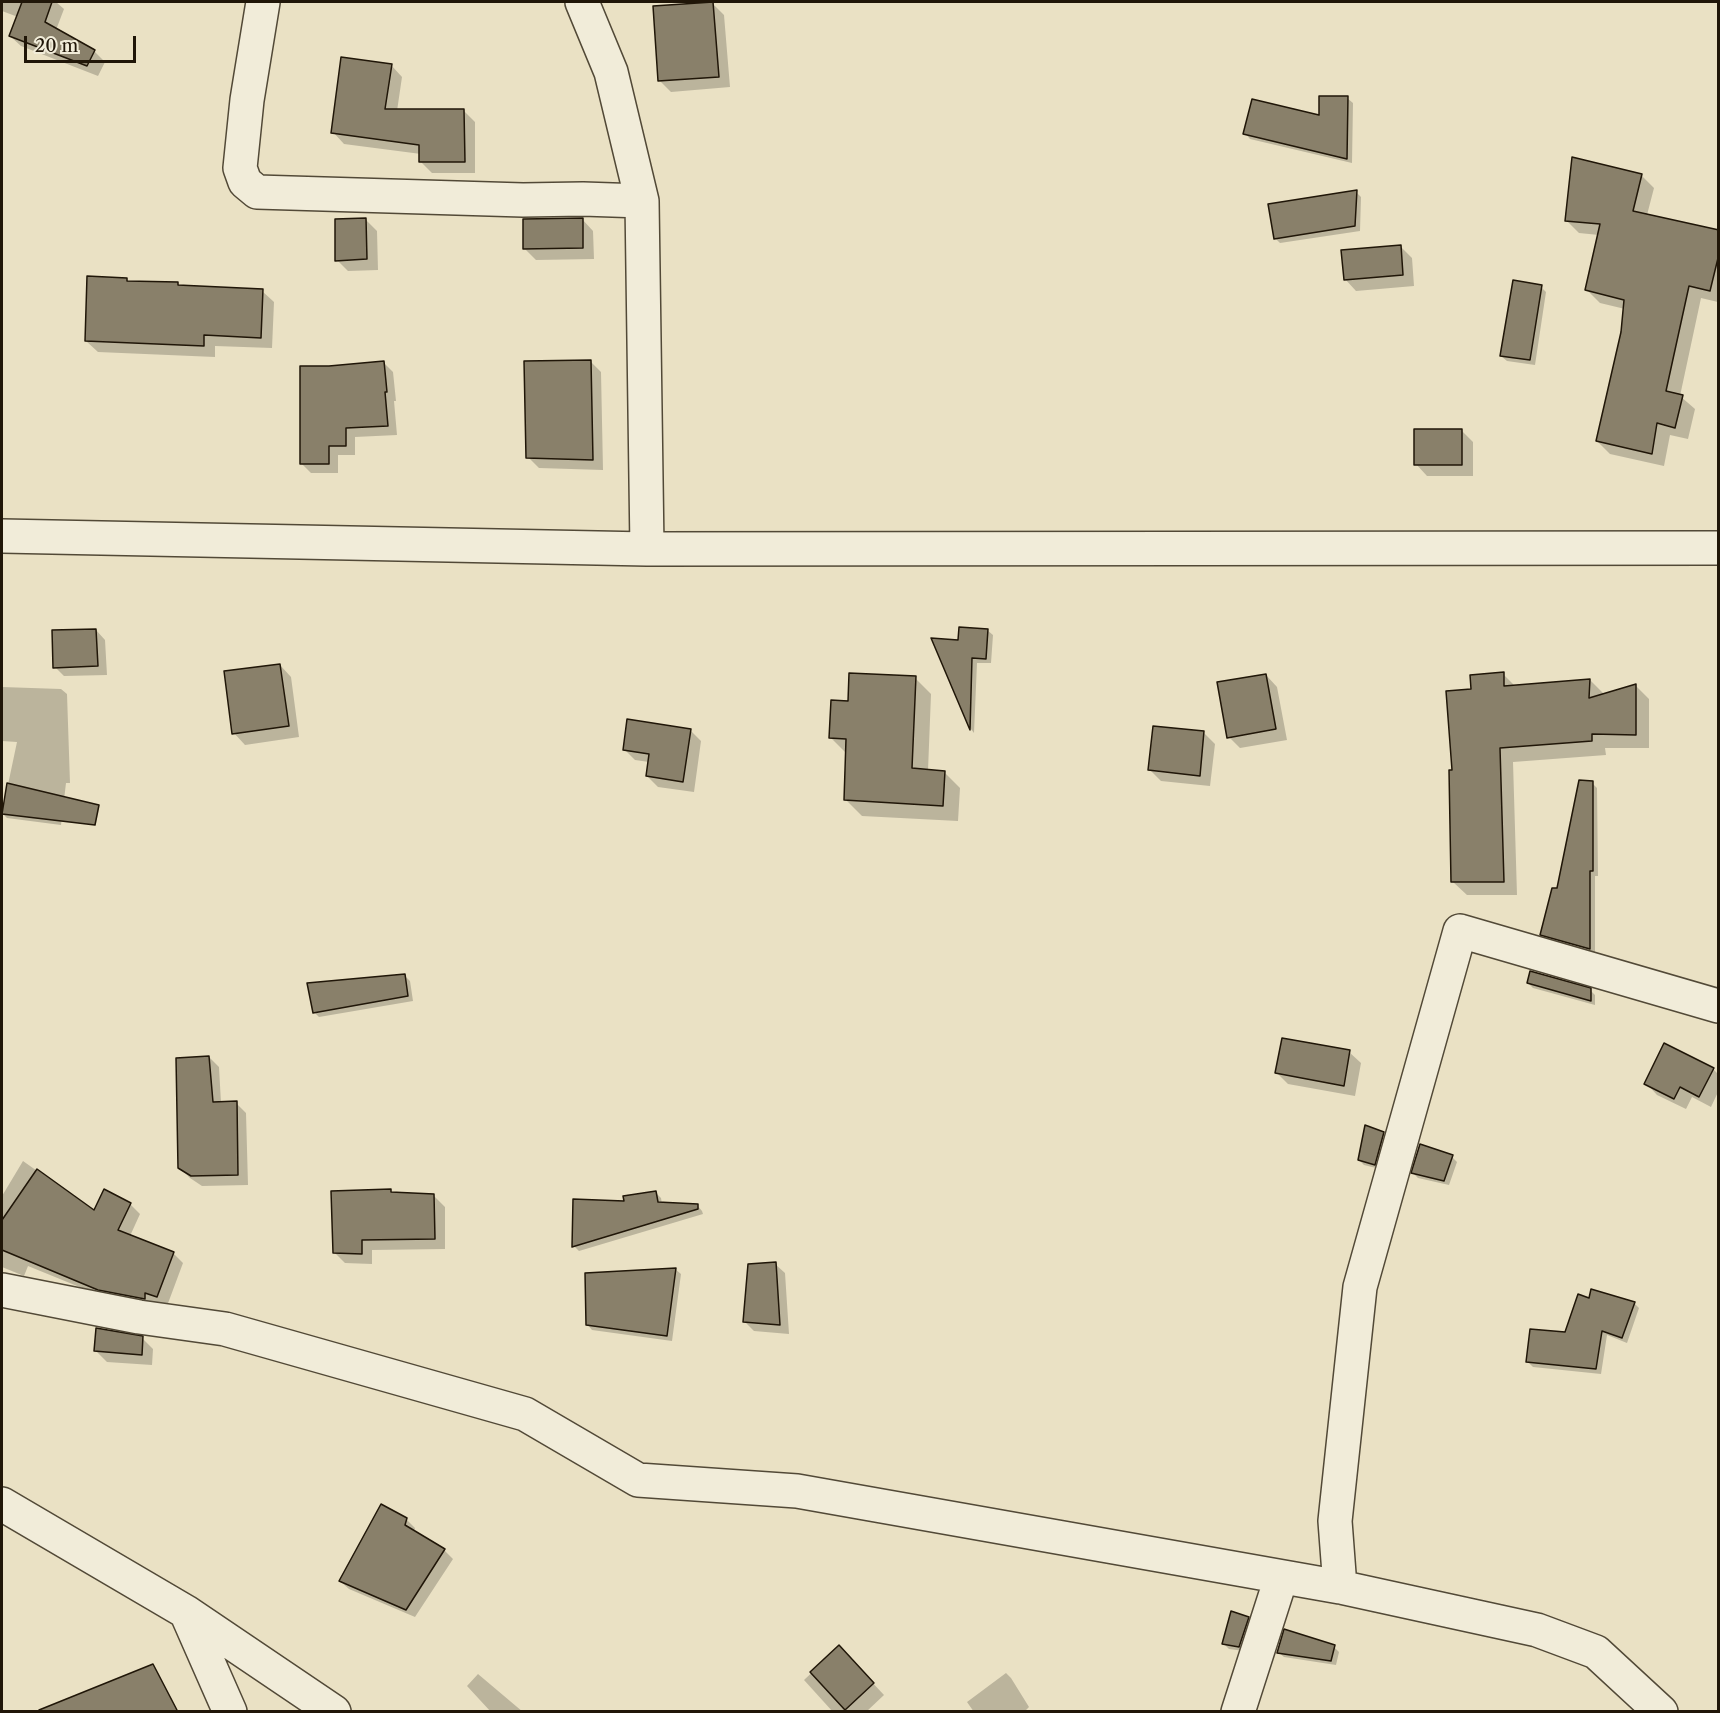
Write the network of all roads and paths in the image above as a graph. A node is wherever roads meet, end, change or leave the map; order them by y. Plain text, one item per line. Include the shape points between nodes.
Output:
1 (263, 2) edge
2 (582, 2) edge
3 (642, 201) junction
4 (2, 536) edge
5 (1719, 548) edge
6 (647, 549) junction
7 (1719, 1006) edge
8 (2, 1290) edge
9 (2, 1504) edge
10 (1281, 1578) junction
11 (1340, 1587) junction
12 (186, 1612) junction
13 (230, 1712) edge
14 (334, 1712) edge
15 (1238, 1712) edge
16 (1661, 1712) edge

1 - 3 street via 240,168 246,182 257,192
2 - 3 street via 611,72
3 - 6 street
4 - 6 street
5 - 6 street
7 - 11 street via 1460,931 1360,1287 1335,1521
8 - 10 street via 225,1329 525,1414 638,1480 796,1491
9 - 12 street
10 - 11 street
10 - 15 street
11 - 16 street via 1537,1630 1596,1652
12 - 13 street
12 - 14 street

